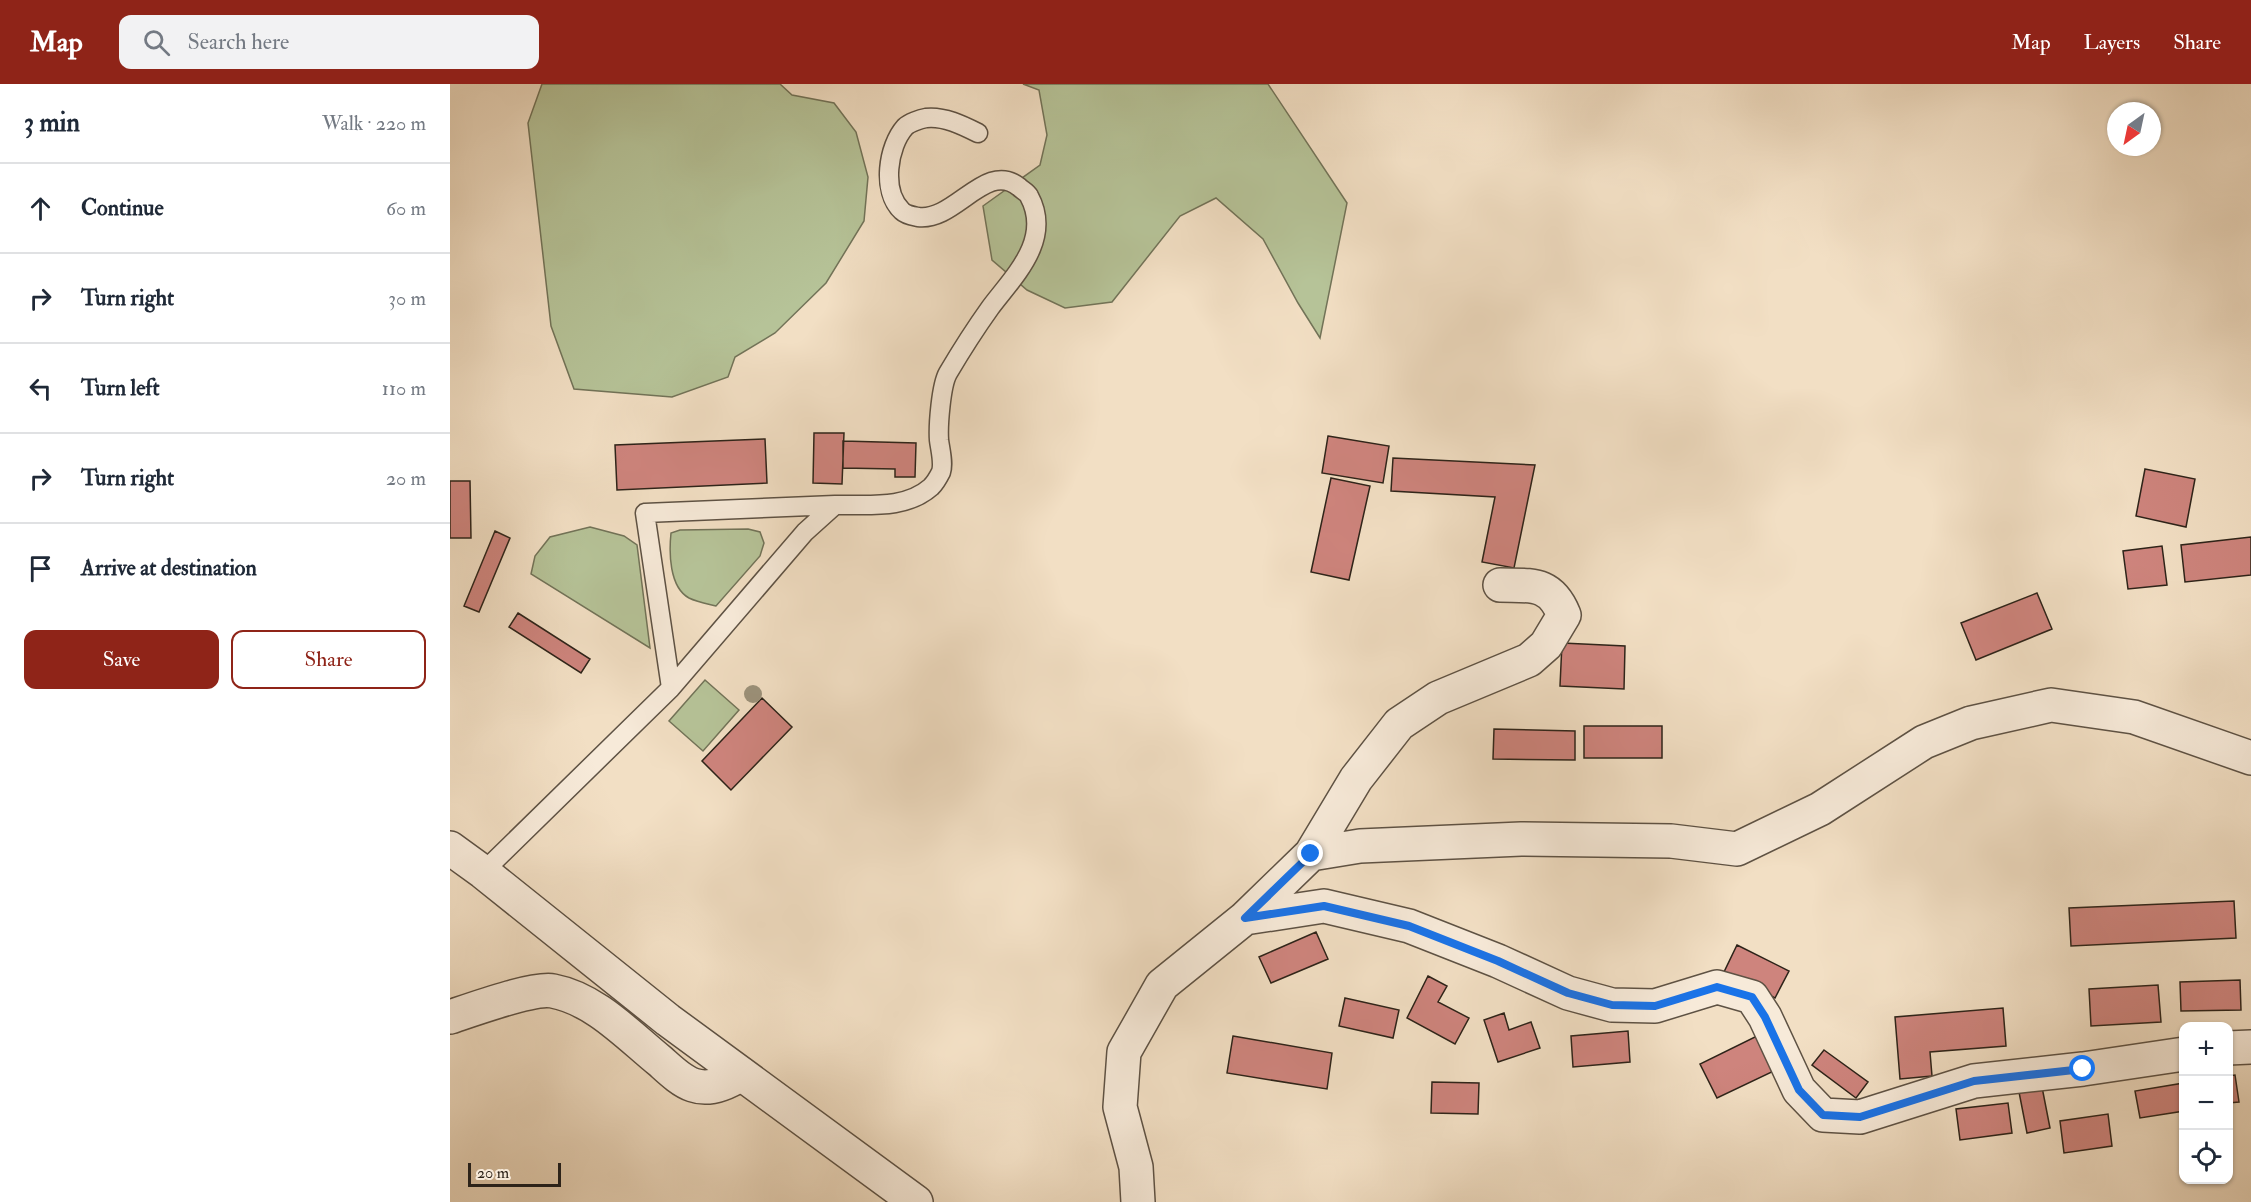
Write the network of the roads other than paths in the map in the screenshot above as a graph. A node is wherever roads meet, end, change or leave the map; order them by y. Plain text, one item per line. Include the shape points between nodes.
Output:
1 (978, 133) dead end
2 (835, 505) junction
3 (1500, 585) dead end
4 (671, 688) junction
5 (2251, 758) edge
6 (450, 848) edge
7 (1311, 854) junction
8 (483, 872) junction
9 (1245, 918) junction
10 (450, 1017) edge
11 (2251, 1047) edge
12 (2233, 1048) edge
13 (2179, 1055) edge
14 (741, 1074) junction
15 (916, 1202) edge
16 (1138, 1202) edge

1 - 2 lane via 952,120 927,118 907,125 896,140 890,163 891,192 902,211 927,218 946,211 980,187 1000,179 1014,183 1029,195 1036,222 1031,251 946,376 938,426 941,471 931,486 901,504
2 - 4 lane via 805,532
2 - 4 lane via 645,513
3 - 7 street via 1540,586 1558,601 1564,615 1546,645 1529,660 1438,698 1399,724 1356,779
4 - 8 lane
5 - 7 street via 2134,717 2051,705 1971,723 1924,742 1820,809 1737,849 1671,841 1521,839 1360,846
6 - 8 street
7 - 9 street
8 - 14 street
9 - 13 street via 1324,906 1398,923 1568,993 1612,1005 1655,1006 1717,987 1752,997 1799,1090 1823,1115 1860,1117 1974,1081
9 - 16 street via 1162,985 1124,1052 1120,1107 1136,1167
10 - 14 street via 550,990 575,997 600,1012 693,1085 726,1083
11 - 12 street
14 - 15 street

